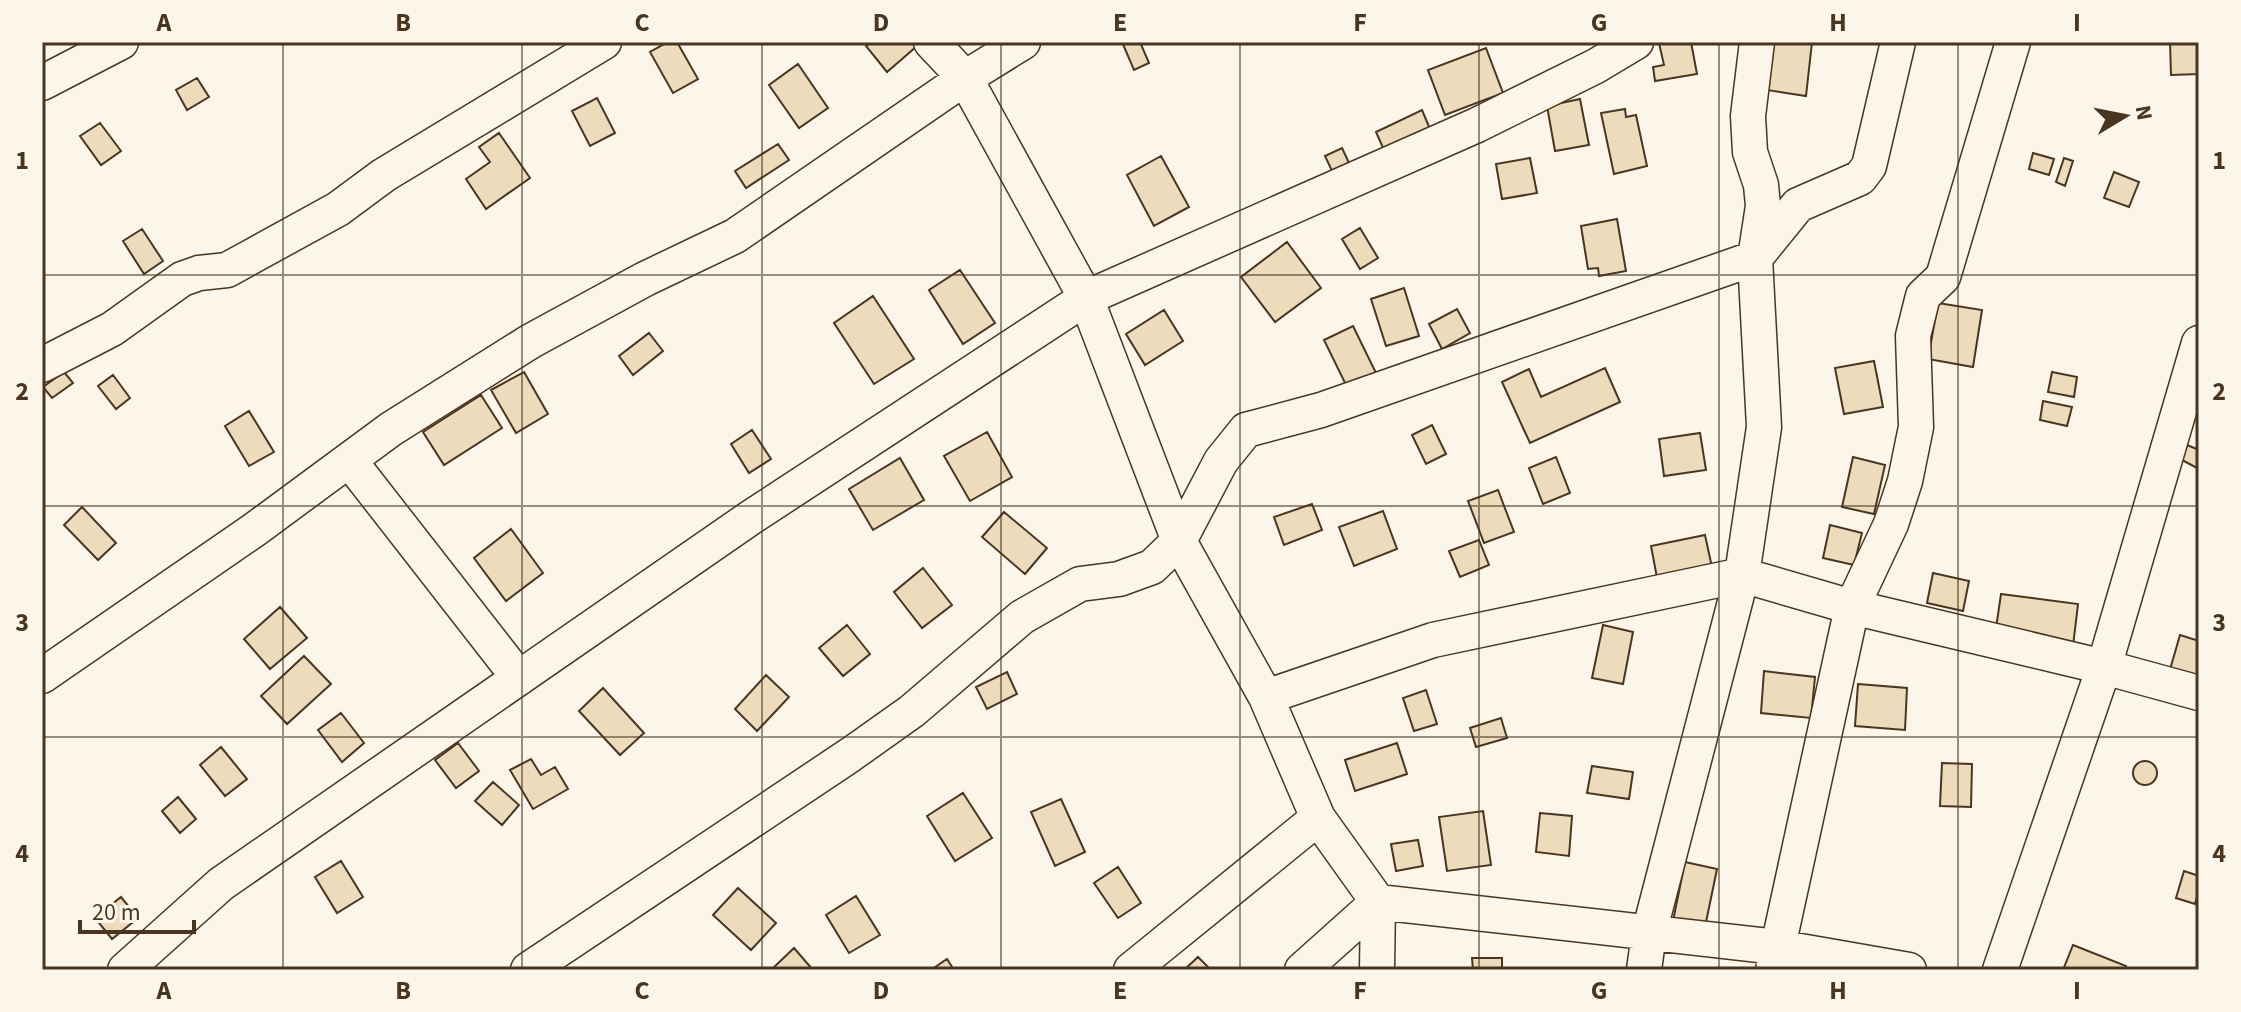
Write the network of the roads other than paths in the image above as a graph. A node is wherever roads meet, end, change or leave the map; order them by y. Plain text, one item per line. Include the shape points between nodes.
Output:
1 (121, 42) edge
2 (604, 42) edge
3 (931, 42) edge
4 (1023, 42) edge
5 (1636, 42) edge
6 (1757, 42) edge
7 (1898, 42) edge
8 (2013, 42) edge
9 (965, 78) junction
10 (42, 83) edge
11 (1755, 258) junction
12 (1086, 298) junction
13 (2199, 343) edge
14 (42, 365) edge
15 (349, 460) junction
16 (1179, 541) junction
17 (1742, 575) junction
18 (1852, 607) junction
19 (2104, 667) junction
20 (42, 676) edge
21 (519, 678) junction
22 (2199, 693) edge
23 (1266, 697) junction
24 (1318, 818) junction
25 (1378, 902) junction
26 (1649, 933) junction
27 (1775, 959) edge
28 (125, 970) edge
29 (528, 970) edge
30 (1131, 970) edge
31 (1302, 970) edge
32 (1377, 970) edge
33 (1644, 970) edge
34 (1909, 970) edge
35 (2000, 970) edge

1 - 10 street
2 - 14 street via 384,175 338,209 227,270 182,279 112,329
3 - 9 street
4 - 9 street
5 - 12 street via 1477,125
6 - 11 street via 1748,116 1763,206
7 - 11 street via 1869,166 1860,178 1798,205
8 - 18 street via 1943,277 1923,296 1913,336 1916,427 1905,481
9 - 12 street
9 - 15 street via 735,236 531,341
11 - 16 street via 1321,410 1246,430 1221,461
11 - 17 street via 1764,427
12 - 16 street
12 - 21 street via 750,518
13 - 19 street
15 - 20 street
15 - 21 street
16 - 23 street
16 - 29 street via 1152,567 1119,579 1080,584 1022,617 912,711
17 - 18 street
17 - 23 street via 1433,640
17 - 26 street
18 - 19 street
18 - 27 street
19 - 22 street
19 - 35 street
21 - 28 street via 221,884
23 - 24 street
24 - 25 street
24 - 30 street
25 - 26 street
25 - 31 street
25 - 32 street
26 - 27 street
26 - 33 street
27 - 34 street

